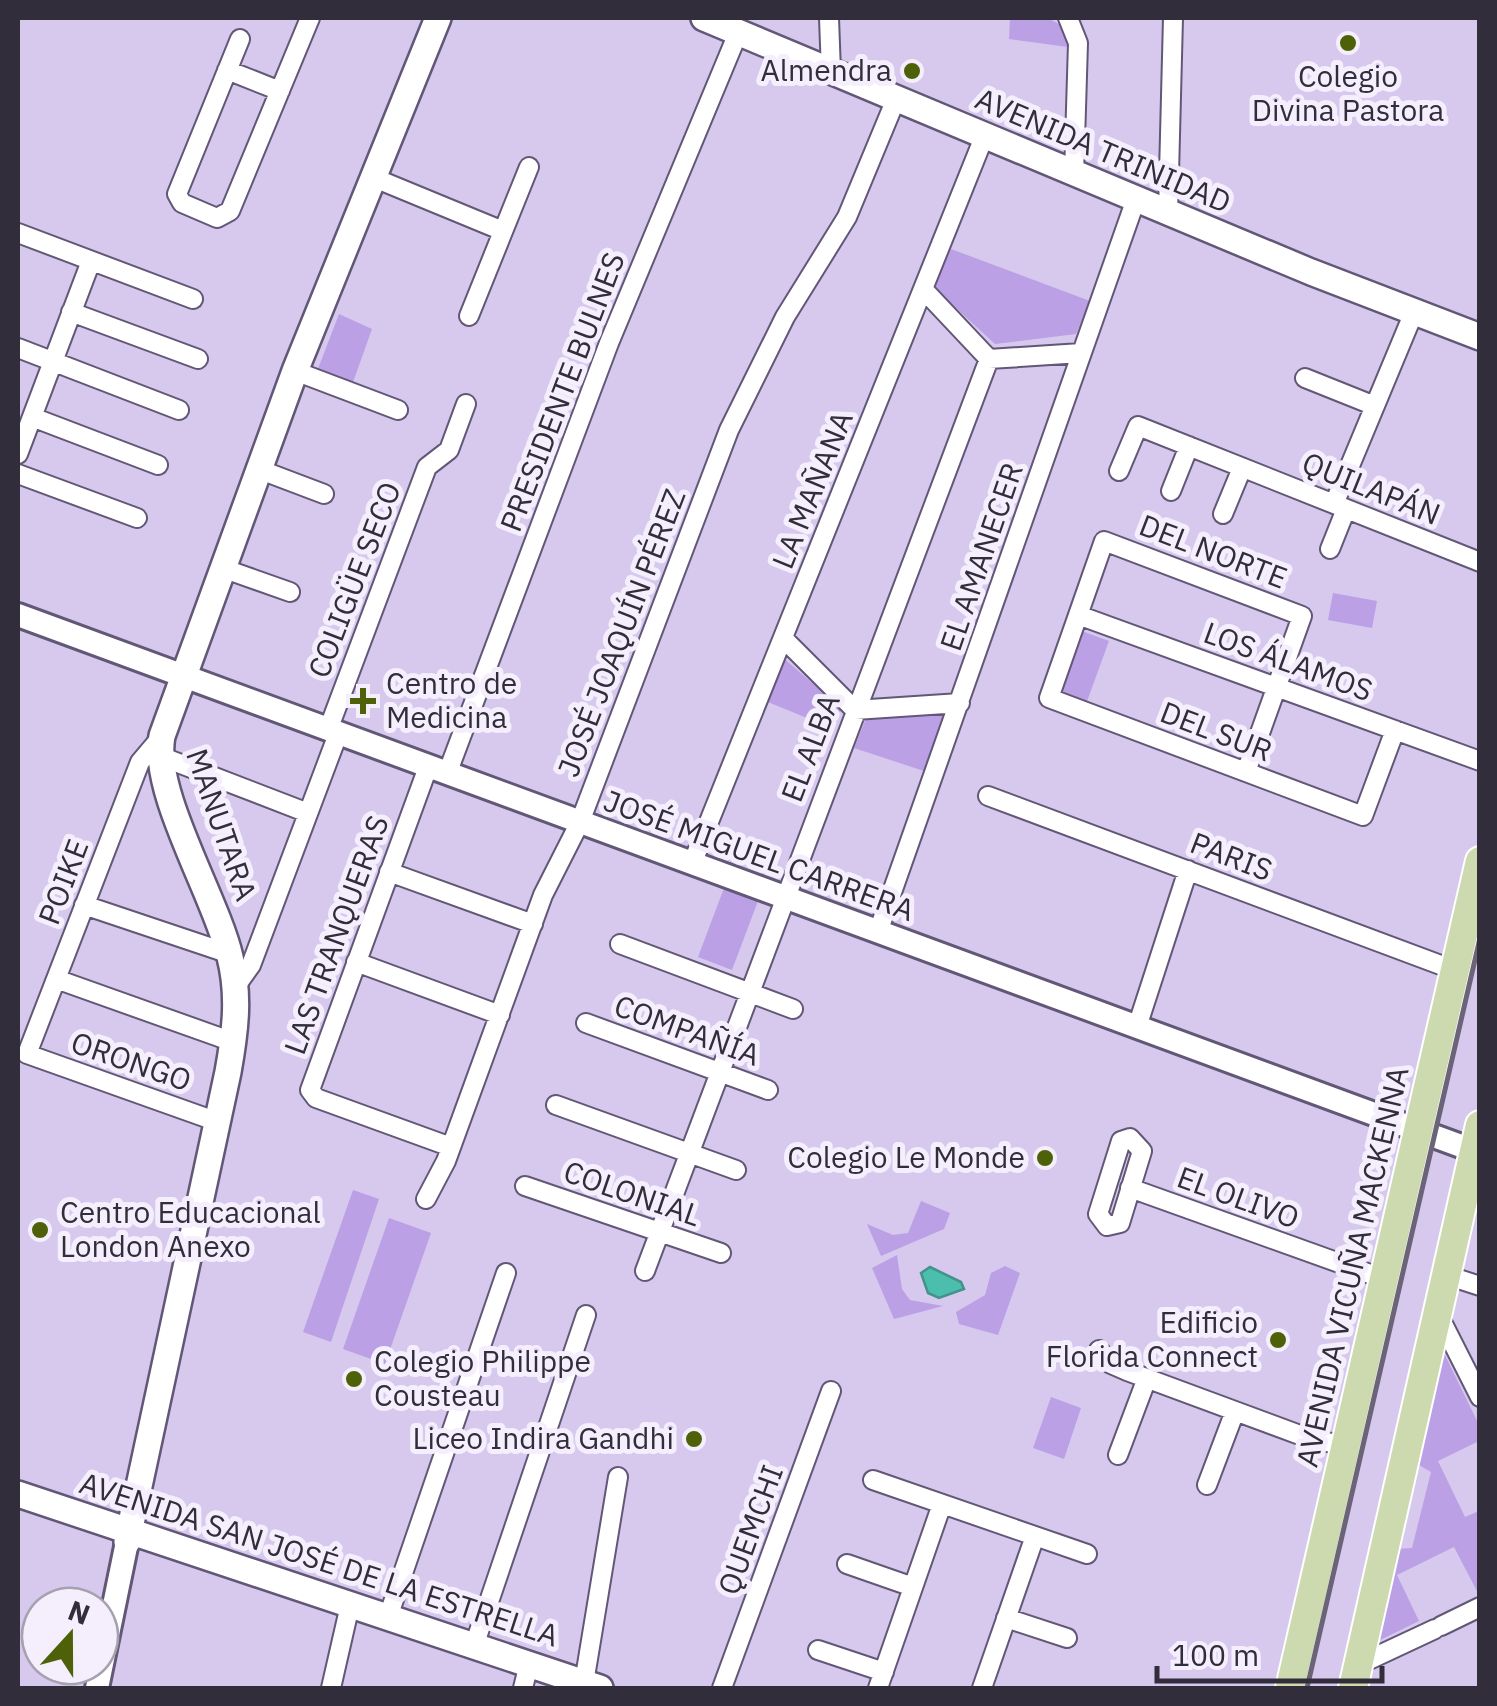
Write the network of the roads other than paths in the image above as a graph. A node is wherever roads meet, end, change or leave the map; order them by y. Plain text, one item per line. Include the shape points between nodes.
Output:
1 (310, 18) edge
2 (438, 18) edge
3 (704, 18) edge
4 (829, 18) edge
5 (1068, 18) edge
6 (1173, 18) edge
7 (738, 33) junction
8 (240, 39) dead end
9 (228, 70) junction
10 (831, 72) junction
11 (280, 92) junction
12 (896, 99) junction
13 (984, 136) junction
14 (528, 167) dead end
15 (1074, 174) junction
16 (372, 177) junction
17 (1136, 199) junction
18 (1168, 213) junction
19 (503, 231) junction
20 (18, 233) edge
21 (91, 261) junction
22 (923, 289) junction
23 (193, 299) dead end
24 (71, 312) junction
25 (1414, 312) junction
26 (469, 316) dead end
27 (1480, 337) edge
28 (18, 348) edge
29 (1081, 353) junction
30 (989, 358) junction
31 (198, 359) dead end
32 (52, 362) junction
33 (295, 371) junction
34 (1305, 378) dead end
35 (466, 404) dead end
36 (1375, 406) junction
37 (179, 410) dead end
38 (398, 410) dead end
39 (25, 426) edge
40 (1189, 446) junction
41 (18, 454) edge
42 (158, 465) dead end
43 (1242, 468) junction
44 (258, 469) junction
45 (1119, 471) dead end
46 (18, 474) edge
47 (1171, 492) dead end
48 (324, 494) dead end
49 (1340, 507) junction
50 (1223, 514) dead end
51 (137, 518) dead end
52 (1330, 549) dead end
53 (1480, 562) edge
54 (222, 568) junction
55 (290, 592) dead end
56 (18, 615) edge
57 (1078, 615) junction
58 (783, 638) junction
59 (182, 676) junction
60 (1276, 687) junction
61 (960, 703) junction
62 (855, 710) junction
63 (1395, 730) junction
64 (333, 732) junction
65 (161, 746) junction
66 (1480, 760) edge
67 (438, 770) junction
68 (1246, 772) junction
69 (988, 796) dead end
70 (308, 813) junction
71 (580, 822) junction
72 (1480, 860) edge
73 (692, 864) junction
74 (1188, 870) junction
75 (389, 872) junction
76 (783, 897) junction
77 (84, 905) junction
78 (533, 924) junction
79 (878, 932) junction
80 (620, 944) dead end
81 (230, 954) junction
82 (356, 962) junction
83 (1454, 970) junction
84 (56, 980) junction
85 (236, 986) junction
86 (748, 992) junction
87 (793, 1010) dead end
88 (500, 1015) junction
89 (586, 1023) dead end
90 (1137, 1028) junction
91 (233, 1042) junction
92 (27, 1054) joint
93 (718, 1072) junction
94 (768, 1090) dead end
95 (556, 1105) dead end
96 (218, 1122) junction
97 (1418, 1131) junction
98 (1478, 1143) edge
99 (451, 1148) junction
100 (688, 1153) junction
101 (736, 1170) dead end
102 (526, 1186) dead end
103 (1130, 1188) dead end
104 (426, 1199) dead end
105 (658, 1234) junction
106 (720, 1253) dead end
107 (644, 1271) dead end
108 (506, 1273) dead end
109 (1446, 1276) junction
110 (1384, 1280) junction
111 (1480, 1286) edge
112 (1438, 1314) junction
113 (586, 1315) dead end
114 (1099, 1350) dead end
115 (1147, 1378) junction
116 (831, 1391) dead end
117 (1480, 1397) edge
118 (1235, 1410) junction
119 (1346, 1446) junction
120 (1118, 1454) dead end
121 (618, 1478) dead end
122 (873, 1480) dead end
123 (1208, 1485) dead end
124 (18, 1494) edge
125 (942, 1504) junction
126 (18, 1506) edge
127 (128, 1536) junction
128 (1035, 1536) junction
129 (1086, 1554) dead end
130 (847, 1564) dead end
131 (913, 1587) junction
132 (1480, 1608) edge
133 (348, 1610) junction
134 (388, 1617) junction
135 (1006, 1618) junction
136 (1066, 1638) dead end
137 (474, 1646) junction
138 (818, 1650) dead end
139 (525, 1676) edge
140 (1356, 1677) edge
141 (881, 1680) edge
142 (582, 1687) edge
143 (96, 1688) edge
144 (330, 1688) edge
145 (722, 1688) edge
146 (982, 1688) edge
147 (1290, 1688) edge

1 - 11 street
2 - 16 main road, MANUTARA
3 - 7 main road, AVENIDA TRINIDAD
4 - 10 street
5 - 15 street via 1078,44
6 - 18 street
7 - 10 main road, AVENIDA TRINIDAD
7 - 67 street, PRESIDENTE BULNES
8 - 9 street
9 - 11 street
9 - 11 street via 177,194 182,203 218,218 230,212
10 - 12 main road, AVENIDA TRINIDAD
12 - 13 main road, AVENIDA TRINIDAD
12 - 71 street, JOSÉ JOAQUÍN PÉREZ via 847,217 784,317 729,430
13 - 15 main road, AVENIDA TRINIDAD
13 - 22 street, LA MAÑANA
14 - 19 street
15 - 17 main road, AVENIDA TRINIDAD
16 - 19 street
16 - 33 main road, MANUTARA
17 - 18 main road, AVENIDA TRINIDAD
17 - 29 street, EL AMANECER
18 - 25 main road, AVENIDA TRINIDAD
19 - 26 street
20 - 21 street
21 - 23 street
21 - 24 street
22 - 30 street
22 - 58 street, LA MAÑANA
24 - 31 street
24 - 32 street
25 - 27 main road, AVENIDA TRINIDAD
25 - 36 street
28 - 32 street
29 - 30 street
29 - 61 street, EL AMANECER
30 - 62 street, EL ALBA
32 - 37 street
32 - 39 street
33 - 38 street
33 - 44 main road, MANUTARA
34 - 36 street
35 - 64 street, COLIGÜE SECO via 449,450 427,466
36 - 49 street
39 - 41 street
39 - 42 street
40 - 43 street, QUILAPÁN
40 - 45 street, QUILAPÁN via 1138,426
40 - 47 street
43 - 49 street, QUILAPÁN
43 - 50 street
44 - 48 street
44 - 54 main road, MANUTARA
46 - 51 street
49 - 52 street
49 - 53 street, QUILAPÁN
54 - 55 street
54 - 59 main road, MANUTARA
56 - 59 street, JOSÉ MIGUEL CARRERA
57 - 60 street, LOS ÁLAMOS
57 - 60 street, DEL NORTE via 1104,541 1302,616
57 - 68 street, DEL SUR via 1050,698
58 - 62 street
58 - 73 street, LA MAÑANA
59 - 64 street, JOSÉ MIGUEL CARRERA
59 - 65 main road, MANUTARA
60 - 63 street, LOS ÁLAMOS
60 - 68 street
61 - 62 street
61 - 79 street, EL AMANECER
62 - 76 street, EL ALBA
63 - 66 street, LOS ÁLAMOS
63 - 68 street, DEL SUR via 1364,816
64 - 67 street, JOSÉ MIGUEL CARRERA
64 - 70 street, COLIGÜE SECO
65 - 70 street
65 - 77 street, POIKE via 140,762
65 - 81 main road, MANUTARA via 168,789
67 - 71 street, JOSÉ MIGUEL CARRERA
67 - 75 street, LAS TRANQUERAS
69 - 74 street, PARIS
70 - 85 street, COLIGÜE SECO via 251,965
71 - 73 street, JOSÉ MIGUEL CARRERA
71 - 78 street, JOSÉ JOAQUÍN PÉREZ
72 - 83 main road, AVENIDA VICUÑA MACKENNA
73 - 76 street, JOSÉ MIGUEL CARRERA
74 - 83 street, PARIS
74 - 90 street
75 - 78 street
75 - 82 street, LAS TRANQUERAS
76 - 79 street, JOSÉ MIGUEL CARRERA
76 - 86 street, EL ALBA
77 - 81 street
77 - 84 street, POIKE
78 - 88 street, JOSÉ JOAQUÍN PÉREZ
79 - 90 street, JOSÉ MIGUEL CARRERA
80 - 86 street
81 - 85 main road, MANUTARA
82 - 88 street
82 - 99 street, LAS TRANQUERAS via 311,1093
83 - 97 main road, AVENIDA VICUÑA MACKENNA
84 - 91 street
84 - 92 street, POIKE
85 - 91 main road, MANUTARA
86 - 87 street
86 - 93 street, EL ALBA
88 - 99 street, JOSÉ JOAQUÍN PÉREZ
89 - 93 street, COMPAÑÍA
90 - 97 street, JOSÉ MIGUEL CARRERA
91 - 96 main road, MANUTARA
92 - 96 street, ORONGO
93 - 94 street, COMPAÑÍA
93 - 100 street, EL ALBA
95 - 100 street
96 - 127 main road, MANUTARA
97 - 98 street, JOSÉ MIGUEL CARRERA
97 - 110 main road, AVENIDA VICUÑA MACKENNA
98 - 109 main road
99 - 104 street, JOSÉ JOAQUÍN PÉREZ
100 - 101 street
100 - 105 street, EL ALBA
102 - 105 street, COLONIAL
103 - 110 street, EL OLIVO
105 - 106 street, COLONIAL
105 - 107 street, EL ALBA
108 - 134 street
109 - 111 street
109 - 112 main road
110 - 119 main road, AVENIDA VICUÑA MACKENNA
112 - 117 street
112 - 140 main road
113 - 137 street
114 - 115 street via 1111,1364
115 - 118 street
115 - 120 street
116 - 145 street, QUEMCHI
118 - 119 street
118 - 123 street
119 - 147 main road, AVENIDA VICUÑA MACKENNA
121 - 142 street
122 - 125 street
124 - 127 main road, AVENIDA SAN JOSÉ DE LA ESTRELLA
125 - 128 street
125 - 131 street
126 - 127 main road, AVENIDA SAN JOSÉ DE LA ESTRELLA
127 - 133 main road, AVENIDA SAN JOSÉ DE LA ESTRELLA
127 - 143 street, MANUTARA
128 - 129 street
128 - 135 street
130 - 131 street
131 - 141 street
132 - 140 street
133 - 134 main road, AVENIDA SAN JOSÉ DE LA ESTRELLA
133 - 139 main road, AVENIDA SAN JOSÉ DE LA ESTRELLA
133 - 144 street
134 - 137 main road, AVENIDA SAN JOSÉ DE LA ESTRELLA
135 - 136 street
135 - 146 street
137 - 139 main road, AVENIDA SAN JOSÉ DE LA ESTRELLA
138 - 141 street
139 - 142 main road, AVENIDA SAN JOSÉ DE LA ESTRELLA

